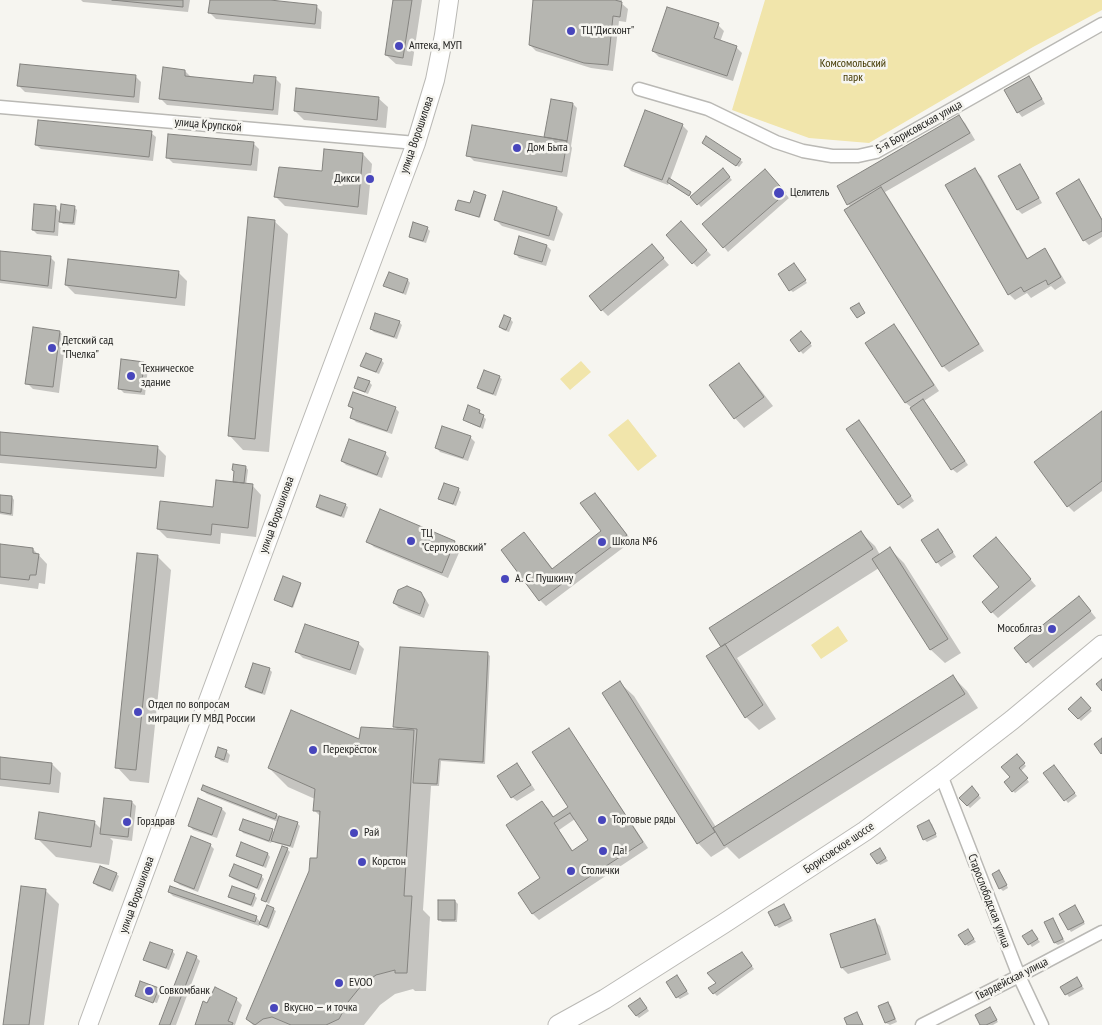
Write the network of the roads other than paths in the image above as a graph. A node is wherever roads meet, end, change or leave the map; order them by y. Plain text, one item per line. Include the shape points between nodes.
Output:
1 (449, 0) edge
2 (1102, 24) edge
3 (639, 89) dead end
4 (0, 107) edge
5 (416, 143) junction
6 (1102, 645) edge
7 (941, 775) junction
8 (1102, 932) edge
9 (1018, 976) junction
10 (88, 1025) edge
11 (558, 1025) edge
12 (922, 1025) edge
13 (1042, 1025) edge

1 - 5 main road, улица Ворошилова via 435,80
2 - 3 street, 5-я Борисовская улица via 876,152 858,156 803,151 776,142 708,109
4 - 5 street, улица Крупской
5 - 10 main road, улица Ворошилова
6 - 7 main road, Борисовское шоссе
7 - 9 street, Старослободская улица
7 - 11 main road, Борисовское шоссе via 865,831 723,924
8 - 9 street, Гвардейская улица
9 - 12 street, Гвардейская улица
9 - 13 street, Старослободская улица

